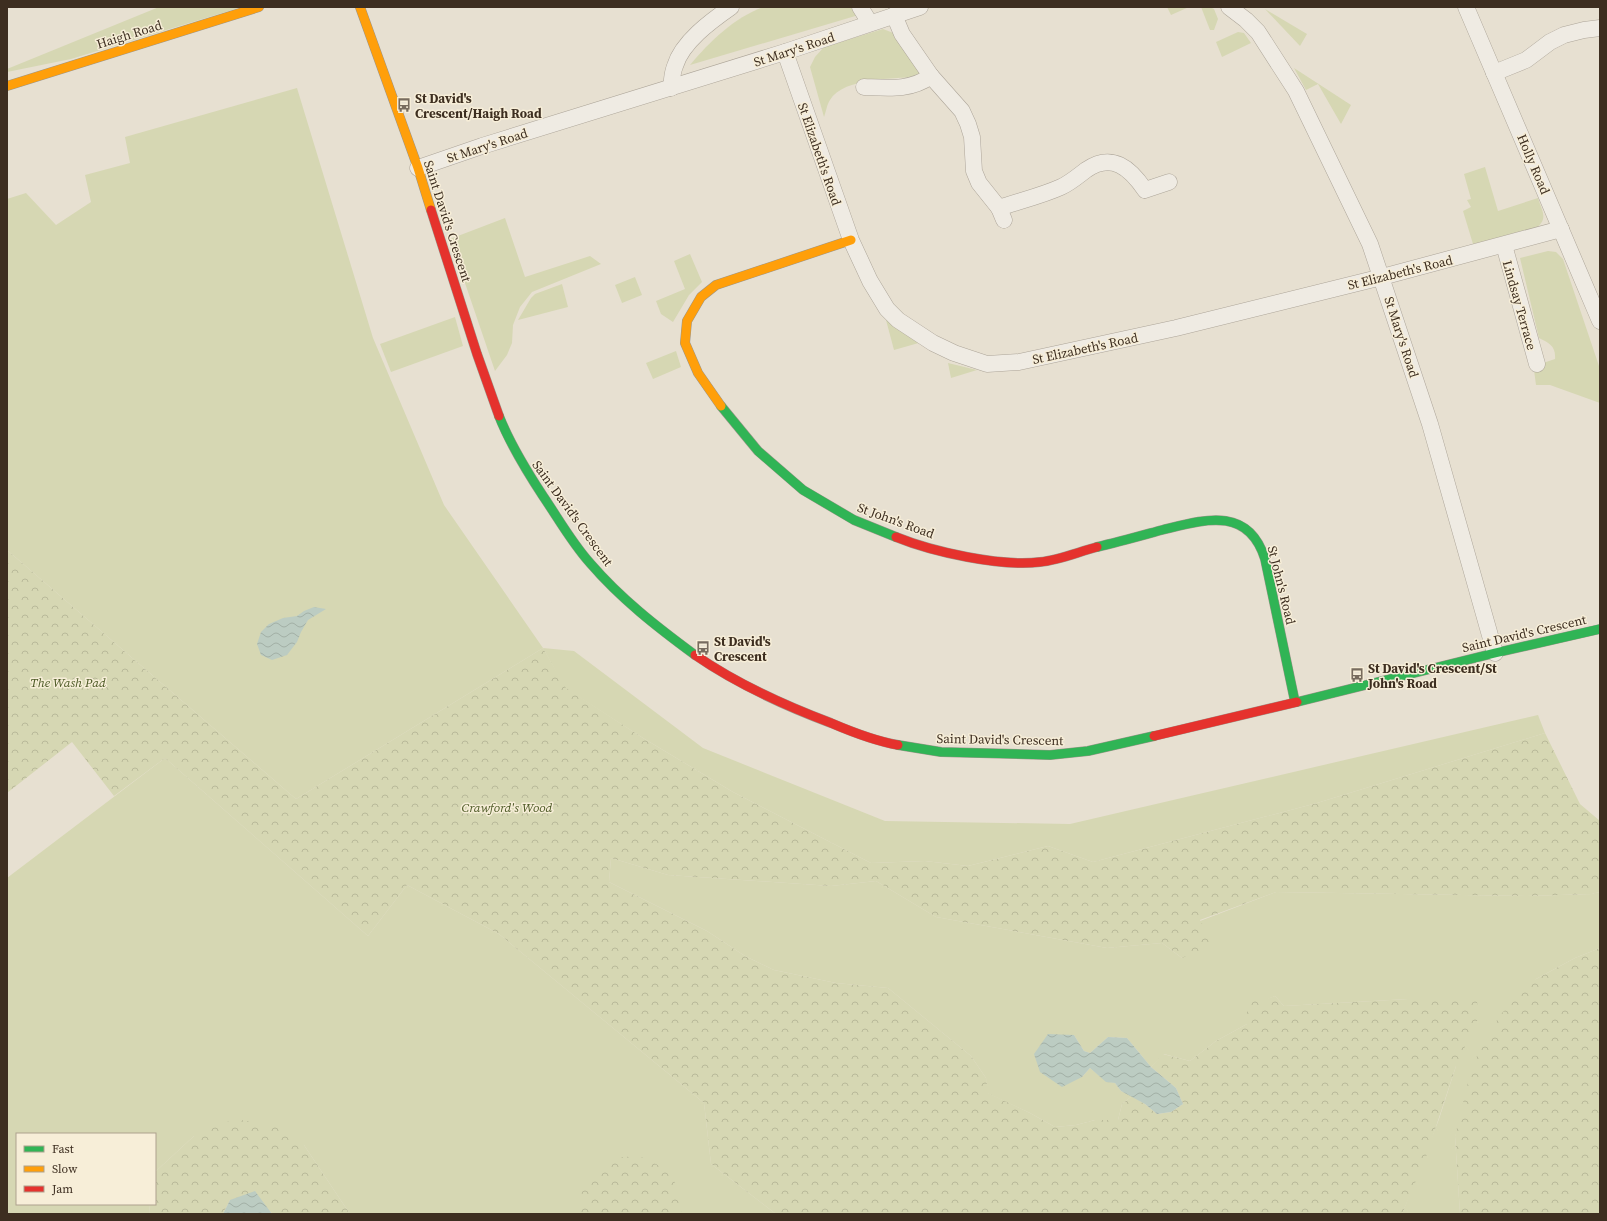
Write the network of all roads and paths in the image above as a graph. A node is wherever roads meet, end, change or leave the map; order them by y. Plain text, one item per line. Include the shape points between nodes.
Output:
1 (259, 7) edge
2 (360, 7) edge
3 (731, 7) edge
4 (860, 7) edge
5 (920, 7) edge
6 (1229, 7) edge
7 (1466, 7) edge
8 (894, 15) junction
9 (870, 23) junction
10 (1600, 28) edge
11 (785, 52) junction
12 (1494, 73) junction
13 (931, 76) junction
14 (7, 86) edge
15 (864, 87) dead end
16 (671, 88) junction
17 (418, 168) junction
18 (1169, 182) dead end
19 (1562, 229) junction
20 (851, 240) junction
21 (1504, 246) junction
22 (1382, 277) junction
23 (1600, 321) edge
24 (1537, 364) dead end
25 (1600, 629) edge
26 (1495, 653) junction
27 (1295, 702) junction

1 - 14 street, Haigh Road
2 - 17 street, Saint David's Crescent
3 - 16 street via 710,22 680,55 674,66
4 - 9 street
5 - 8 street, St Mary's Road
6 - 22 street, St Mary's Road via 1258,32 1296,91 1370,244
7 - 12 street, Holly Road
8 - 9 street, St Mary's Road
8 - 13 street via 902,34
9 - 11 street, St Mary's Road
10 - 12 street via 1564,35 1526,60
11 - 16 street, St Mary's Road
11 - 20 street, St Elizabeth's Road
12 - 19 street, Holly Road
13 - 15 street via 906,87
13 - 18 street via 962,111 972,137 974,171 979,184 1001,214 1061,187 1097,164 1117,164 1127,169 1144,190
16 - 17 street, St Mary's Road
17 - 27 street, Saint David's Crescent via 477,354 502,424 521,462 590,562 623,598 655,626 734,680 799,711 848,730 893,744 941,752 1050,755 1088,751
19 - 21 street, St Elizabeth's Road
19 - 23 street, Holly Road
20 - 22 street, St Elizabeth's Road via 870,281 887,309 898,320 933,343 987,364 1019,362 1176,328
20 - 27 street, St John's Road via 716,285 701,297 687,320 685,343 698,372 722,407 758,451 803,490 854,520 913,544 965,556 1013,563 1041,562 1202,520 1235,522 1258,542 1266,566
21 - 22 street, St Elizabeth's Road
21 - 24 street, Lindsay Terrace
22 - 26 street, St Mary's Road via 1430,424
25 - 26 street, Saint David's Crescent
26 - 27 street, Saint David's Crescent

